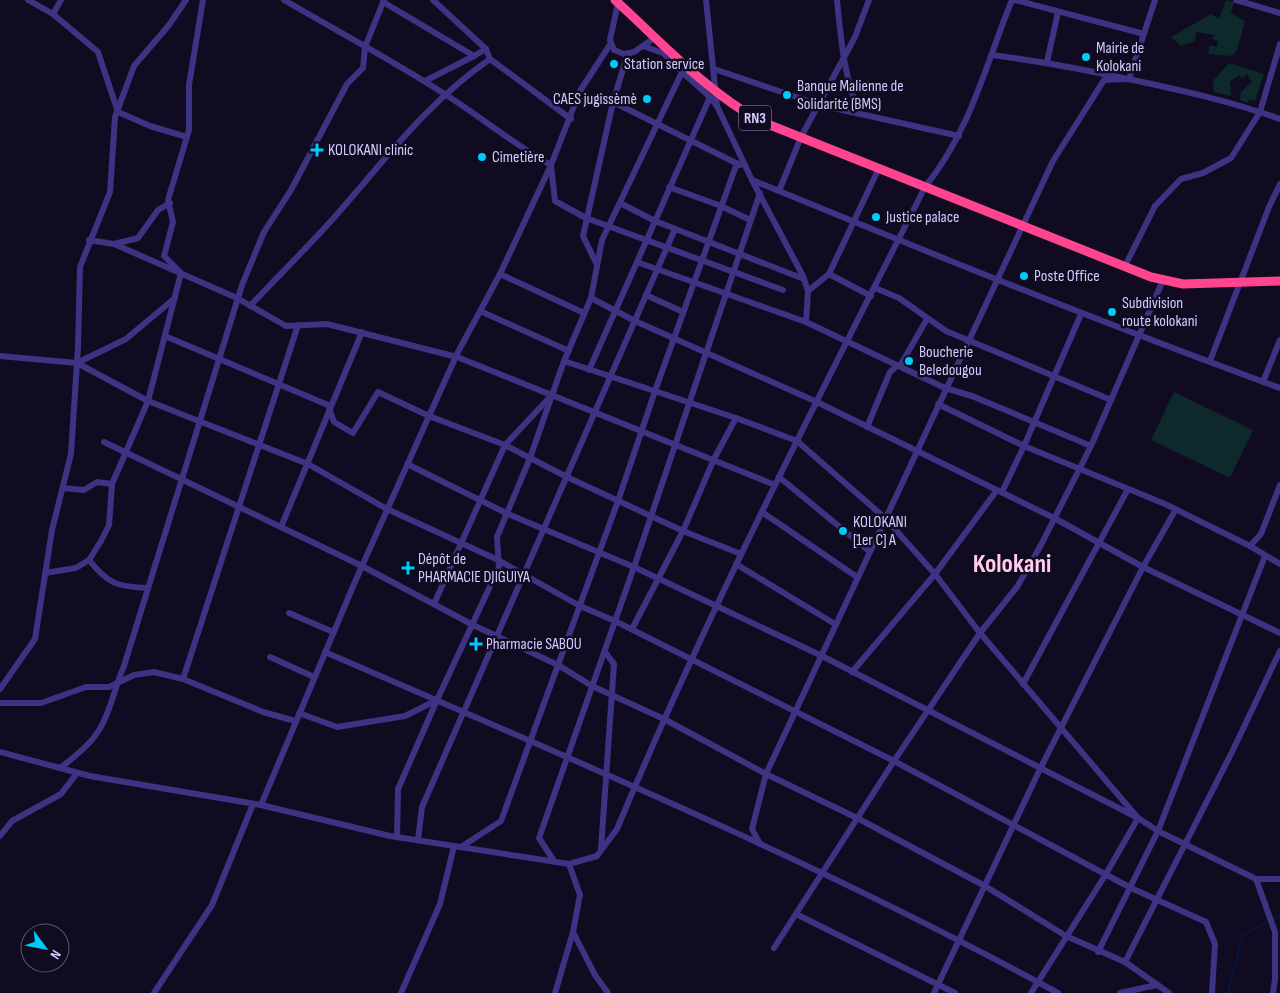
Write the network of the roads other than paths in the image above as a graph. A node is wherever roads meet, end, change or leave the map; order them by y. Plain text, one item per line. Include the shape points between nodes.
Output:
1 (28, 0) edge
2 (61, 0) edge
3 (186, 0) edge
4 (203, 0) edge
5 (284, 0) edge
6 (432, 0) edge
7 (706, 0) edge
8 (837, 0) edge
9 (869, 0) edge
10 (1014, 0) edge
11 (1155, 0) edge
12 (1236, 0) edge
13 (383, 1) edge
14 (617, 1) edge
15 (1249, 2) edge
16 (1058, 12) junction
17 (53, 14) junction
18 (1280, 14) edge
19 (1144, 34) junction
20 (656, 37) junction
21 (611, 43) junction
22 (1280, 44) edge
23 (643, 46) junction
24 (365, 47) junction
25 (486, 49) junction
26 (628, 53) junction
27 (992, 55) junction
28 (474, 56) junction
29 (490, 59) junction
30 (843, 60) junction
31 (1047, 62) junction
32 (714, 69) junction
33 (682, 72) junction
34 (1129, 79) junction
35 (425, 81) junction
36 (712, 93) junction
37 (445, 94) junction
38 (613, 102) junction
39 (820, 106) junction
40 (118, 112) junction
41 (1260, 112) junction
42 (860, 114) junction
43 (571, 119) junction
44 (1280, 119) edge
45 (656, 124) junction
46 (959, 136) junction
47 (187, 137) junction
48 (801, 137) junction
49 (690, 140) junction
50 (737, 163) junction
51 (551, 165) junction
52 (747, 168) junction
53 (879, 168) junction
54 (752, 180) junction
55 (1280, 184) edge
56 (669, 187) junction
57 (925, 187) junction
58 (779, 191) junction
59 (760, 193) junction
60 (170, 203) junction
61 (620, 203) junction
62 (721, 206) junction
63 (586, 218) junction
64 (750, 220) junction
65 (655, 221) junction
66 (852, 221) junction
67 (609, 226) junction
68 (1022, 226) junction
69 (675, 229) junction
70 (647, 239) junction
71 (89, 240) junction
72 (898, 240) junction
73 (708, 242) junction
74 (114, 244) junction
75 (667, 246) junction
76 (738, 254) junction
77 (702, 260) junction
78 (636, 262) junction
79 (597, 265) junction
80 (1125, 266) junction
81 (657, 271) junction
82 (732, 271) junction
83 (181, 272) junction
84 (500, 274) junction
85 (829, 274) junction
86 (804, 280) junction
87 (997, 280) junction
88 (1164, 280) junction
89 (1280, 281) edge
90 (1240, 282) junction
91 (693, 283) junction
92 (875, 288) junction
93 (783, 290) dead end
94 (808, 291) junction
95 (725, 293) junction
96 (646, 295) junction
97 (870, 296) junction
98 (174, 298) junction
99 (237, 298) junction
100 (591, 298) junction
101 (250, 306) junction
102 (480, 311) junction
103 (616, 311) junction
104 (683, 312) junction
105 (584, 313) junction
106 (1081, 314) junction
107 (926, 318) junction
108 (635, 321) junction
109 (806, 322) junction
110 (298, 325) junction
111 (362, 332) junction
112 (1140, 334) junction
113 (164, 336) junction
114 (673, 338) junction
115 (967, 340) junction
116 (1280, 340) edge
117 (846, 343) junction
118 (569, 350) junction
119 (705, 352) junction
120 (0, 356) edge
121 (457, 357) junction
122 (218, 360) junction
123 (1210, 361) junction
124 (564, 362) junction
125 (77, 363) junction
126 (897, 366) junction
127 (590, 370) junction
128 (610, 376) junction
129 (1054, 376) junction
130 (1263, 382) junction
131 (279, 385) junction
132 (944, 388) junction
133 (1280, 388) edge
134 (655, 390) junction
135 (552, 395) junction
136 (1111, 400) junction
137 (148, 401) junction
138 (689, 402) junction
139 (817, 402) junction
140 (938, 404) junction
141 (330, 412) junction
142 (594, 412) junction
143 (428, 416) junction
144 (736, 418) junction
145 (199, 421) junction
146 (1035, 422) junction
147 (867, 427) junction
148 (640, 432) junction
149 (797, 441) junction
150 (104, 442) dead end
151 (259, 445) junction
152 (505, 445) junction
153 (674, 445) junction
154 (1024, 446) junction
155 (1091, 446) junction
156 (917, 451) junction
157 (127, 453) junction
158 (530, 458) junction
159 (714, 459) junction
160 (308, 464) junction
161 (407, 464) junction
162 (1080, 469) junction
163 (567, 477) junction
164 (780, 477) junction
165 (181, 479) junction
166 (112, 484) junction
167 (775, 484) junction
168 (1280, 485) edge
169 (63, 488) junction
170 (1128, 489) junction
171 (999, 491) junction
172 (481, 501) junction
173 (618, 501) junction
174 (1277, 501) edge
175 (238, 506) junction
176 (387, 509) junction
177 (1176, 509) junction
178 (762, 512) junction
179 (508, 514) junction
180 (651, 516) junction
181 (886, 518) junction
182 (1056, 519) junction
183 (282, 527) junction
184 (544, 530) junction
185 (683, 531) junction
186 (1098, 541) junction
187 (461, 543) junction
188 (1250, 546) junction
189 (869, 552) junction
190 (599, 554) junction
191 (741, 554) junction
192 (1265, 556) junction
193 (89, 560) junction
194 (498, 560) junction
195 (736, 564) junction
196 (1280, 564) edge
197 (362, 566) junction
198 (634, 567) junction
199 (1143, 567) junction
200 (45, 573) junction
201 (935, 574) junction
202 (524, 576) junction
203 (857, 577) junction
204 (657, 578) junction
205 (148, 588) junction
206 (434, 604) junction
207 (716, 605) junction
208 (580, 606) junction
209 (289, 614) dead end
210 (1243, 614) junction
211 (615, 621) junction
212 (835, 624) junction
213 (473, 625) junction
214 (632, 629) junction
215 (333, 632) junction
216 (980, 633) junction
217 (1280, 633) edge
218 (498, 636) junction
219 (1280, 651) edge
220 (325, 652) junction
221 (605, 652) junction
222 (820, 655) junction
223 (270, 657) dead end
224 (691, 660) junction
225 (558, 665) junction
226 (852, 672) junction
227 (314, 677) junction
228 (183, 679) junction
229 (116, 684) junction
230 (1023, 684) junction
231 (592, 686) junction
232 (0, 689) edge
233 (611, 694) junction
234 (436, 700) junction
235 (0, 703) edge
236 (928, 711) junction
237 (794, 712) junction
238 (299, 713) junction
239 (465, 713) junction
240 (664, 719) junction
241 (295, 721) junction
242 (1062, 730) junction
243 (531, 741) junction
244 (0, 752) edge
245 (568, 756) junction
246 (894, 761) junction
247 (60, 768) junction
248 (1040, 769) junction
249 (77, 773) junction
250 (766, 774) junction
251 (607, 775) junction
252 (634, 788) junction
253 (254, 804) junction
254 (261, 805) junction
255 (857, 818) junction
256 (1138, 818) junction
257 (1014, 826) junction
258 (1158, 831) junction
259 (0, 836) edge
260 (397, 837) junction
261 (418, 840) junction
262 (760, 844) junction
263 (1185, 844) junction
264 (457, 846) junction
265 (600, 851) junction
266 (554, 861) junction
267 (569, 864) junction
268 (822, 873) junction
269 (1106, 874) junction
270 (1256, 879) junction
271 (1280, 879) edge
272 (985, 886) junction
273 (1131, 888) junction
274 (1156, 900) junction
275 (796, 914) junction
276 (573, 932) junction
277 (1066, 936) junction
278 (960, 939) junction
279 (774, 948) dead end
280 (1098, 952) junction
281 (1125, 962) junction
282 (1038, 982) junction
283 (1157, 984) junction
284 (938, 985) junction
285 (154, 993) edge
286 (401, 993) edge
287 (555, 993) edge
288 (608, 993) edge
289 (934, 993) edge
290 (955, 993) edge
291 (1031, 993) edge
292 (1058, 993) edge
293 (1120, 993) edge
294 (1170, 993) edge
295 (1212, 993) edge
296 (1273, 993) edge

1 - 17 street
2 - 17 street
3 - 40 street via 134,66
4 - 47 street via 189,85
5 - 24 street
6 - 25 street
7 - 32 street
8 - 30 street
9 - 30 street
10 - 16 street
10 - 27 street
11 - 19 street
12 - 15 street
13 - 24 street
13 - 28 street
14 - 20 highway, RN3
14 - 21 street
15 - 18 street
16 - 19 street
16 - 31 street
17 - 40 street via 98,52
19 - 34 street
20 - 23 street
20 - 36 highway, RN3
21 - 26 street via 614,50
21 - 43 street via 580,91
22 - 41 street
23 - 26 street
23 - 33 street via 663,53
24 - 35 street
24 - 99 street via 363,68 347,84 291,190 264,232
25 - 28 street
25 - 29 street
26 - 38 street
27 - 31 street
27 - 46 street
28 - 35 street
29 - 37 street
29 - 43 street
30 - 39 street
30 - 42 street via 850,92
31 - 34 street
32 - 36 street
32 - 39 street
33 - 36 street
33 - 45 street
34 - 41 street via 1204,95
34 - 68 street via 1104,80 1052,161
35 - 37 street
36 - 48 highway, RN3 via 760,121
36 - 49 street
36 - 52 street
37 - 51 street
37 - 101 street via 414,123 315,239
38 - 45 street
38 - 63 street
39 - 42 street
39 - 48 street
40 - 47 street
40 - 71 street via 110,192
41 - 44 street
41 - 80 street via 1231,158 1203,173 1181,179 1155,206
42 - 46 street
43 - 51 street
45 - 49 street
45 - 61 street
46 - 57 street
47 - 60 street via 168,200
48 - 53 highway, RN3
48 - 58 street
49 - 50 street
49 - 56 street
50 - 52 street
50 - 62 street
51 - 63 street via 555,201
51 - 84 street
52 - 54 street
53 - 57 highway, RN3
53 - 66 street
54 - 58 street
54 - 59 street
55 - 90 street
56 - 62 street
56 - 65 street
57 - 68 highway, RN3
57 - 72 street
58 - 66 street
59 - 64 street
59 - 86 street
60 - 74 street via 158,210 138,238
60 - 83 street via 173,222 164,256
61 - 65 street
61 - 67 street
62 - 64 street
62 - 73 street
63 - 67 street
63 - 79 street via 583,236
64 - 76 street
65 - 69 street
65 - 70 street
66 - 72 street
66 - 85 street
67 - 70 street
67 - 79 street via 602,240
68 - 80 highway, RN3
68 - 87 street
69 - 73 street
69 - 75 street
70 - 75 street
70 - 78 street
71 - 74 street
71 - 125 street via 80,267
72 - 87 street
72 - 92 street
73 - 76 street
73 - 77 street
74 - 83 street
75 - 77 street
75 - 81 street
76 - 82 street
76 - 86 street
77 - 82 street
77 - 91 street
78 - 81 street
78 - 103 street
79 - 100 street
80 - 88 highway, RN3
81 - 91 street
81 - 96 street
82 - 93 street
82 - 95 street
83 - 98 street
83 - 99 street
84 - 102 street
84 - 105 street
85 - 94 street
85 - 97 street
86 - 94 street
87 - 106 street
87 - 115 street
88 - 90 highway, RN3 via 1183,284
88 - 112 street
89 - 90 highway, RN3
90 - 123 street
91 - 95 street
91 - 104 street
92 - 97 street
92 - 107 street via 898,298
94 - 109 street
95 - 109 street
95 - 119 street
96 - 104 street
96 - 108 street
97 - 117 street
98 - 113 street
98 - 125 street via 126,340
99 - 101 street
99 - 122 street
100 - 103 street
100 - 105 street
101 - 110 street via 286,326
102 - 118 street
102 - 121 street
103 - 108 street
103 - 127 street
104 - 114 street
105 - 118 street
106 - 112 street
106 - 129 street
107 - 115 street
107 - 126 street via 900,366
108 - 114 street
108 - 128 street
109 - 117 street
110 - 111 street via 327,324
110 - 131 street
111 - 121 street
111 - 141 street
112 - 123 street
112 - 136 street
113 - 122 street
113 - 137 street
114 - 119 street
114 - 134 street
115 - 129 street
115 - 132 street
116 - 130 street
117 - 126 street
117 - 139 street
118 - 124 street
119 - 138 street
119 - 139 street
120 - 125 street
121 - 135 street
121 - 143 street
122 - 131 street
122 - 145 street
123 - 130 street
124 - 127 street
124 - 135 street
125 - 137 street
125 - 169 street via 71,454
126 - 132 street
126 - 147 street via 890,372
127 - 128 street
128 - 134 street
128 - 142 street
129 - 136 street
129 - 146 street
130 - 133 street
131 - 141 street via 328,405
131 - 151 street
132 - 140 street
132 - 146 street
134 - 138 street
134 - 148 street
135 - 142 street
135 - 152 street
135 - 158 street
136 - 155 street
137 - 145 street
137 - 157 street
138 - 144 street
138 - 153 street
139 - 147 street
139 - 149 street
140 - 154 street
140 - 156 street
141 - 143 street via 334,422 353,433 378,392
141 - 160 street
142 - 148 street
142 - 163 street
143 - 152 street
143 - 161 street
144 - 149 street
144 - 159 street
145 - 151 street
145 - 165 street
146 - 154 street
146 - 155 street
147 - 156 street
148 - 153 street
148 - 173 street
149 - 164 street
149 - 181 street
150 - 157 street
151 - 160 street
151 - 175 street
152 - 158 street
152 - 172 street
153 - 159 street
153 - 180 street
154 - 162 street
154 - 171 street
155 - 162 street
156 - 171 street
156 - 181 street
157 - 165 street
157 - 166 street
158 - 163 street
158 - 179 street
159 - 167 street
159 - 185 street
160 - 176 street
160 - 183 street
161 - 172 street
161 - 176 street
162 - 170 street
162 - 182 street
163 - 173 street
163 - 184 street
164 - 167 street
164 - 189 street
165 - 175 street
165 - 205 street
166 - 169 street via 97,482 84,490
166 - 193 street via 109,525
167 - 178 street
168 - 174 street
169 - 200 street
170 - 177 street
170 - 186 street
171 - 182 street
171 - 201 street
172 - 179 street
172 - 187 street
173 - 180 street
173 - 190 street
174 - 188 street via 1261,534
175 - 183 street
175 - 228 street
176 - 187 street
176 - 197 street
177 - 188 street
177 - 199 street
178 - 191 street
178 - 203 street
179 - 184 street
179 - 194 street via 497,537
180 - 185 street
180 - 198 street
181 - 189 street
181 - 201 street
182 - 186 street
182 - 216 street via 1016,587
183 - 197 street
184 - 190 street
184 - 202 street
185 - 191 street
185 - 204 street
186 - 199 street
186 - 230 street
187 - 194 street
187 - 206 street
188 - 192 street
189 - 203 street
190 - 198 street
190 - 208 street
191 - 195 street
192 - 196 street
192 - 210 street
193 - 200 street via 76,568
193 - 205 street via 102,576 124,587
194 - 202 street
194 - 213 street via 499,567
195 - 207 street
195 - 212 street
197 - 206 street
197 - 215 street
198 - 204 street
198 - 211 street
199 - 210 street
199 - 242 street
200 - 232 street via 35,639
201 - 216 street
201 - 226 street
202 - 208 street
202 - 218 street
203 - 212 street
204 - 207 street
204 - 214 street
205 - 229 street
206 - 213 street
207 - 222 street
207 - 224 street
208 - 211 street
208 - 225 street
209 - 215 street
210 - 217 street
210 - 258 street
211 - 214 street
211 - 221 street
212 - 222 street
213 - 218 street
213 - 234 street
214 - 224 street
215 - 220 street
216 - 230 street
216 - 236 street
218 - 225 street
218 - 239 street
219 - 263 street
220 - 227 street
220 - 234 street
221 - 231 street
221 - 233 street via 614,664
222 - 226 street
222 - 237 street
223 - 227 street
224 - 237 street
224 - 240 street
225 - 231 street
225 - 243 street
226 - 236 street
227 - 238 street
228 - 229 street via 154,672 134,675
228 - 241 street
229 - 235 street via 86,688 41,703
229 - 247 street via 96,735
230 - 242 street
231 - 233 street
231 - 245 street
233 - 240 street
233 - 251 street
234 - 238 street via 405,716 337,727
234 - 239 street
234 - 260 street via 398,789
236 - 246 street
236 - 248 street
237 - 246 street
237 - 250 street
238 - 241 street
239 - 243 street
239 - 261 street via 422,807
240 - 250 street
240 - 252 street
241 - 254 street
242 - 248 street
242 - 256 street
243 - 245 street
243 - 264 street via 501,821
244 - 247 street
245 - 251 street
245 - 266 street via 539,838
246 - 255 street
246 - 257 street
247 - 249 street
248 - 256 street
248 - 257 street
249 - 253 street
249 - 259 street via 60,794 12,821
250 - 255 street
250 - 262 street via 752,829
251 - 252 street
251 - 265 street
252 - 262 street
252 - 265 street via 617,829
253 - 254 street
253 - 285 street via 212,905
254 - 260 street
255 - 268 street
255 - 272 street
256 - 258 street
256 - 269 street
257 - 269 street
257 - 272 street
258 - 263 street
258 - 273 street
260 - 261 street
261 - 264 street
262 - 268 street
263 - 270 street
263 - 274 street
264 - 266 street
264 - 286 street via 440,904
265 - 267 street via 597,856
266 - 267 street
267 - 276 street via 580,895
268 - 275 street
268 - 278 street
269 - 273 street
269 - 277 street
270 - 271 street
270 - 296 street via 1275,932
272 - 277 street
272 - 278 street
273 - 274 street
273 - 280 street
274 - 281 street
274 - 295 street via 1206,922 1215,944
275 - 279 street
275 - 284 street
276 - 287 street
276 - 288 street
277 - 280 street
277 - 282 street
278 - 282 street
278 - 284 street
280 - 281 street
281 - 283 street
282 - 291 street
282 - 292 street
283 - 293 street
283 - 294 street
284 - 289 street
284 - 290 street

